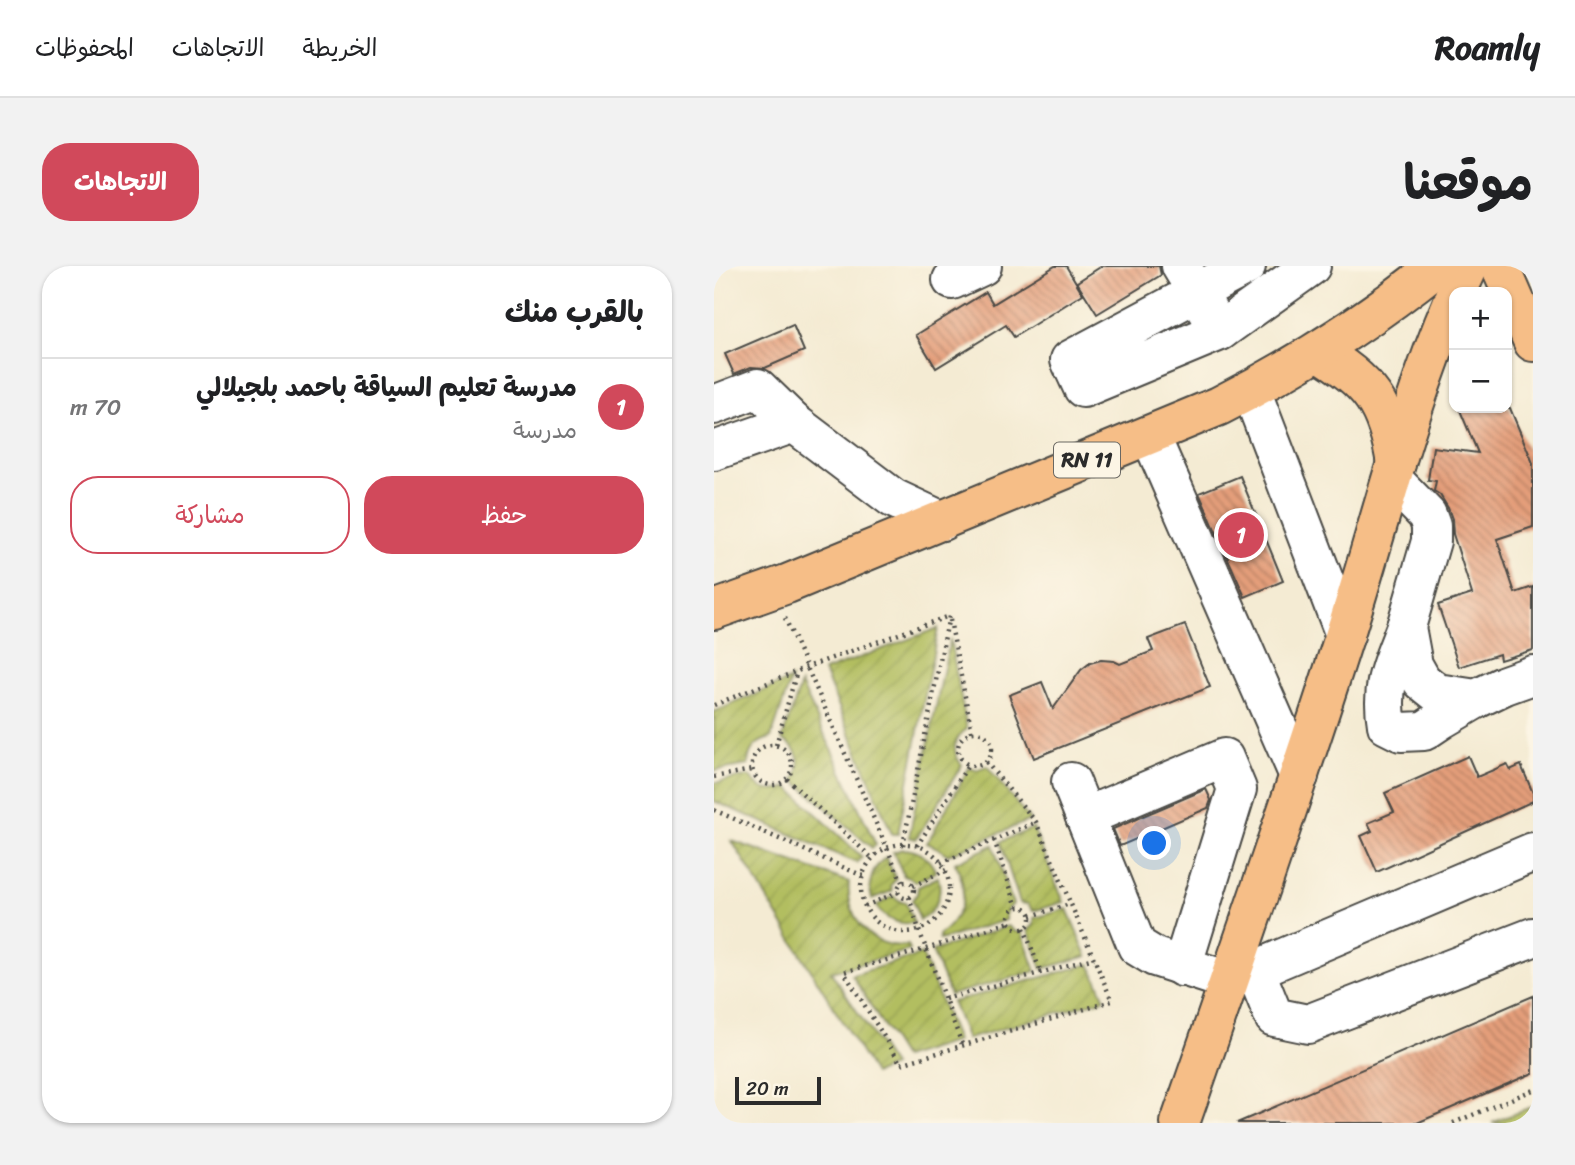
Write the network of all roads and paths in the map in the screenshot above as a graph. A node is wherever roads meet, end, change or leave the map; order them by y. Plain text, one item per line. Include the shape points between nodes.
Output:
1 (1246, 266) edge
2 (1311, 266) edge
3 (1437, 266) edge
4 (1469, 266) edge
5 (1500, 266) edge
6 (1189, 279) edge
7 (1459, 287) edge
8 (1449, 312) edge
9 (1220, 331) junction
10 (1533, 342) edge
11 (1318, 351) junction
12 (1251, 390) junction
13 (714, 405) edge
14 (794, 423) junction
15 (1150, 435) junction
16 (714, 451) edge
17 (1394, 472) junction
18 (942, 521) junction
19 (772, 589) junction
20 (714, 610) edge
21 (949, 616) junction
22 (1406, 626) junction
23 (1345, 635) junction
24 (807, 667) junction
25 (797, 670) junction
26 (1533, 675) edge
27 (1476, 699) junction
28 (714, 705) edge
29 (972, 732) junction
30 (776, 746) junction
31 (986, 762) junction
32 (968, 764) junction
33 (752, 770) junction
34 (1299, 776) junction
35 (714, 777) edge
36 (787, 779) junction
37 (1072, 782) dead end
38 (714, 810) edge
39 (1096, 812) junction
40 (1036, 822) junction
41 (994, 840) junction
42 (904, 845) junction
43 (917, 846) junction
44 (887, 848) junction
45 (1533, 852) edge
46 (873, 859) junction
47 (941, 863) junction
48 (946, 870) junction
49 (863, 876) junction
50 (902, 883) junction
51 (913, 886) junction
52 (898, 892) junction
53 (909, 897) junction
54 (1070, 904) junction
55 (865, 906) junction
56 (1017, 907) junction
57 (1031, 916) junction
58 (1010, 922) junction
59 (1024, 928) junction
60 (919, 930) junction
61 (1533, 937) edge
62 (926, 949) junction
63 (1094, 958) junction
64 (1182, 967) junction
65 (1041, 973) junction
66 (1242, 976) junction
67 (945, 999) junction
68 (963, 1047) junction
69 (1533, 1090) edge
70 (1180, 1123) edge
71 (1453, 1123) edge

1 - 6 street
2 - 9 street
3 - 11 main road, RN 11
4 - 7 main road
5 - 10 main road
6 - 9 street
6 - 9 street via 1070,360 1083,388
8 - 17 main road
11 - 12 main road, RN 11
11 - 17 main road via 1364,385 1381,409 1392,436
12 - 15 main road, RN 11
12 - 23 street
13 - 14 street via 758,388
14 - 16 street
14 - 18 street via 893,498
15 - 18 main road, RN 11
15 - 34 street
17 - 22 street via 1431,526 1431,541
17 - 23 main road
18 - 19 main road, RN 11
19 - 20 main road, RN 11
19 - 24 path
21 - 24 path
21 - 29 path
21 - 42 path
22 - 27 street via 1413,665 1422,681 1437,693
22 - 27 street via 1387,678 1387,725 1401,732 1424,731
23 - 34 main road
24 - 25 path
24 - 44 path
25 - 28 path
25 - 30 path
26 - 27 street
29 - 31 path via 990,741 991,756
29 - 32 path via 963,737 959,747
30 - 33 path via 759,750
30 - 36 path via 792,760
31 - 32 path
31 - 40 path
32 - 43 path
33 - 35 path
33 - 36 path via 768,785
34 - 66 main road
36 - 46 path
37 - 39 street
38 - 49 path
39 - 64 street via 1137,946
39 - 64 street via 1114,824 1198,789 1191,773 1224,758 1237,789
40 - 41 path
40 - 54 path
41 - 47 path
41 - 56 path
42 - 43 path
42 - 44 path
43 - 47 path
44 - 46 path
44 - 50 path
45 - 66 street
46 - 49 path
47 - 48 path
48 - 51 path
48 - 60 path via 947,904 933,923
49 - 55 path
50 - 51 path
50 - 52 path
51 - 53 path
52 - 53 path
52 - 55 path
53 - 60 path
54 - 57 path
54 - 63 path
55 - 60 path via 879,925 890,930
56 - 57 path via 1025,907
56 - 58 path via 1010,913
57 - 59 path via 1031,923
58 - 59 path
58 - 62 path
59 - 65 path
60 - 62 path
61 - 66 street via 1308,1024 1274,1017
62 - 67 path
62 - 68 path via 844,972 901,1064
63 - 65 path
63 - 68 path via 1112,1001
64 - 66 street
65 - 67 path
66 - 70 main road
67 - 68 path
69 - 71 path

